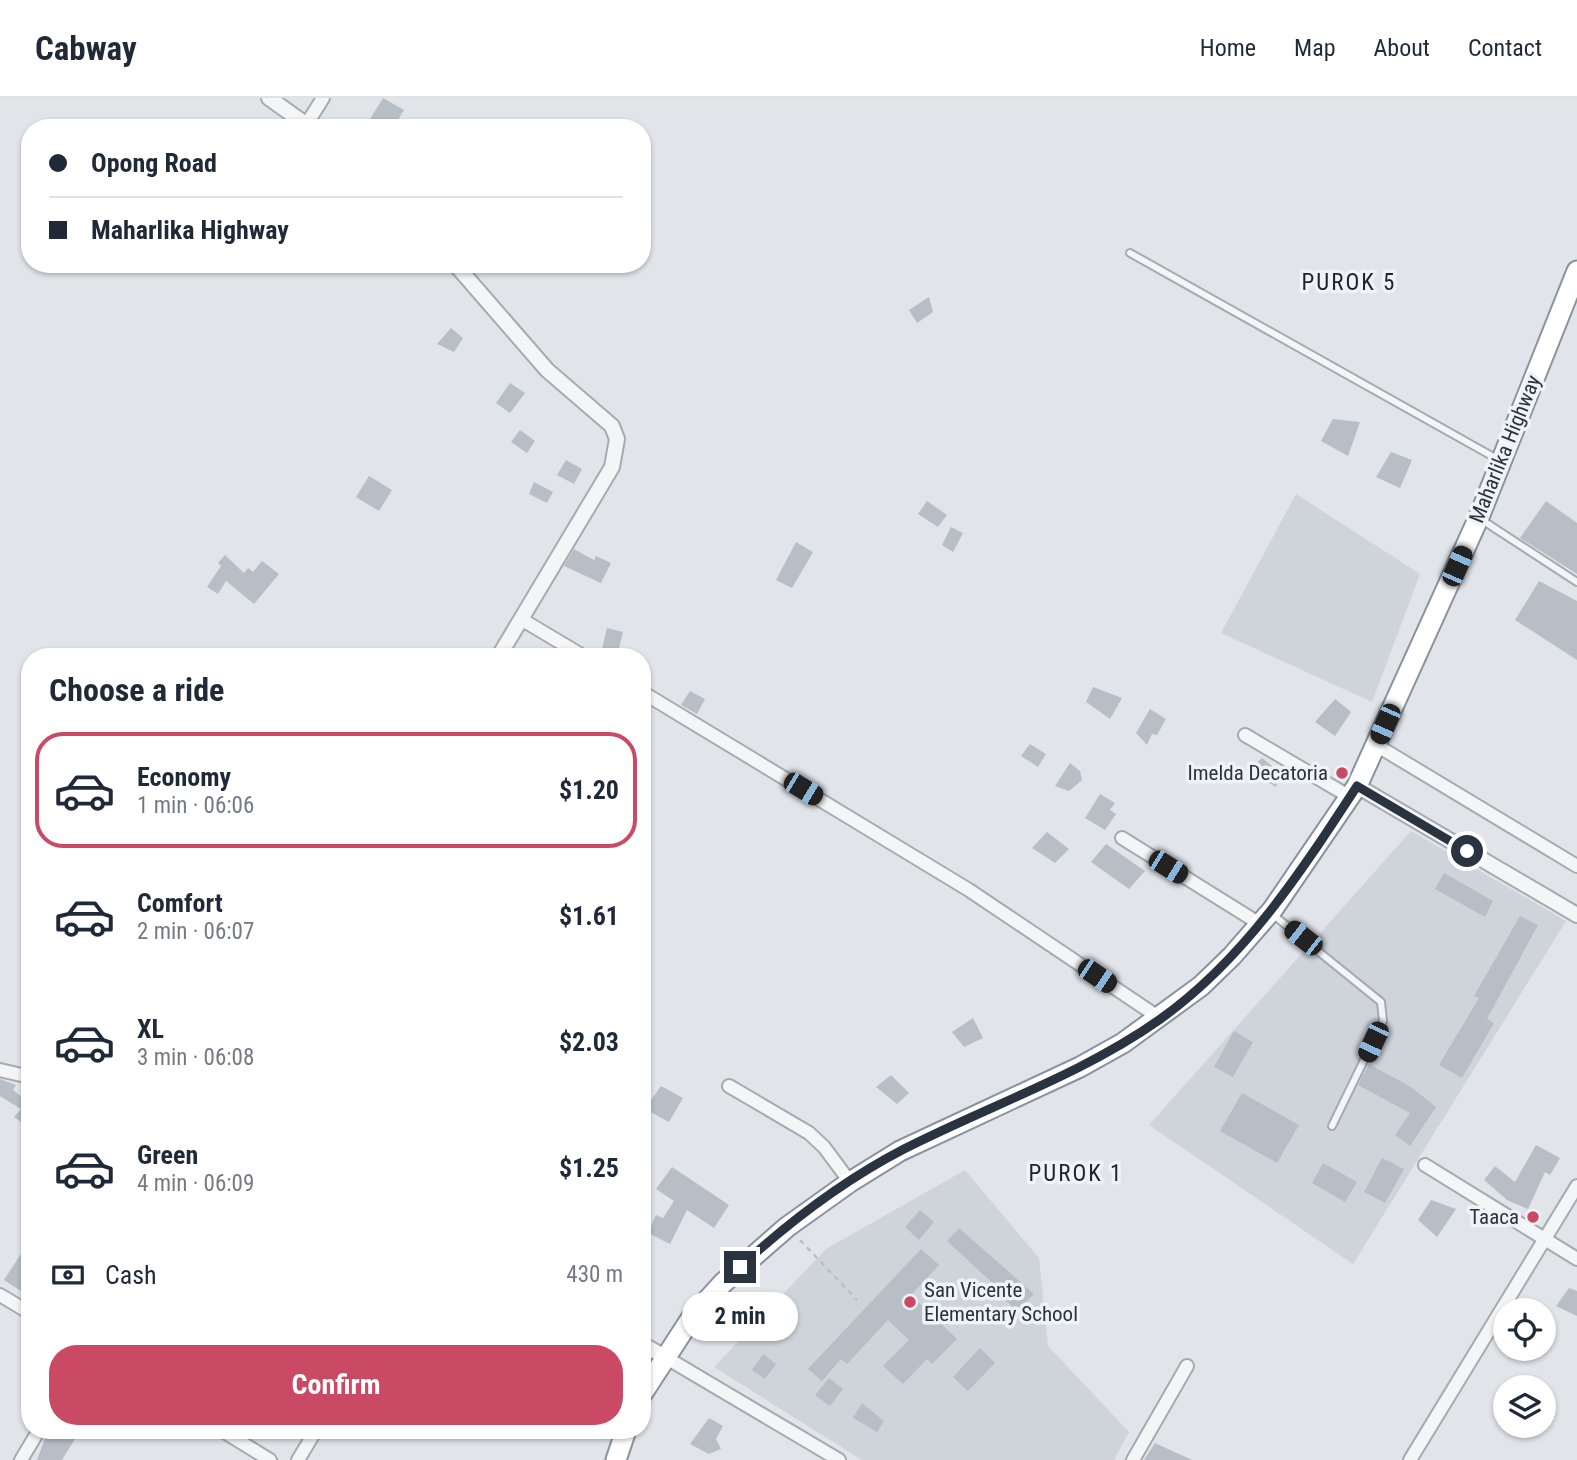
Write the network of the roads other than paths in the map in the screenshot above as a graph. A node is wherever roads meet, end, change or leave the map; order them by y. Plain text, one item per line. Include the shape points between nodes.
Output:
1 (269, 98) edge
2 (323, 98) edge
3 (298, 119) edge
4 (312, 119) edge
5 (1130, 253) dead end
6 (1577, 271) edge
7 (463, 273) edge
8 (1501, 461) junction
9 (1479, 517) junction
10 (1577, 582) edge
11 (521, 619) junction
12 (504, 648) edge
13 (570, 648) edge
14 (651, 697) edge
15 (1245, 735) dead end
16 (1376, 745) junction
17 (1354, 792) junction
18 (1122, 838) dead end
19 (1577, 866) edge
20 (1577, 915) edge
21 (1264, 918) junction
22 (1161, 1018) junction
23 (0, 1070) edge
24 (21, 1075) edge
25 (729, 1086) dead end
26 (1332, 1126) dead end
27 (1425, 1165) dead end
28 (850, 1181) junction
29 (1577, 1186) edge
30 (1546, 1241) junction
31 (1577, 1259) edge
32 (0, 1295) edge
33 (21, 1308) edge
34 (651, 1349) edge
35 (665, 1357) junction
36 (1187, 1366) dead end
37 (651, 1380) edge
38 (34, 1439) edge
39 (236, 1439) edge
40 (311, 1439) edge
41 (623, 1439) edge
42 (21, 1460) edge
43 (270, 1460) edge
44 (298, 1460) edge
45 (616, 1460) edge
46 (839, 1460) edge
47 (1133, 1460) edge
48 (1410, 1460) edge

1 - 3 street
2 - 4 street
5 - 8 lane
6 - 8 highway, Maharlika Highway
7 - 11 street via 547,370 612,426 617,439 612,467
8 - 9 highway, Maharlika Highway
9 - 10 lane
9 - 16 highway, Maharlika Highway
11 - 12 street
11 - 13 street
14 - 22 street via 969,890
15 - 17 street
16 - 17 highway, Maharlika Highway
16 - 19 street
17 - 20 street
17 - 21 highway, Maharlika Highway
18 - 21 street
21 - 22 highway, Maharlika Highway via 1232,957
21 - 26 lane via 1381,1002 1382,1021
22 - 28 highway, Maharlika Highway via 1080,1067 900,1151
23 - 24 street
25 - 28 street via 809,1133
27 - 30 street
28 - 35 highway, Maharlika Highway via 723,1283
29 - 30 street
30 - 31 street
30 - 48 street
32 - 33 street
34 - 35 street
35 - 37 highway, Maharlika Highway
35 - 46 street
36 - 47 street
38 - 42 street
39 - 43 street
40 - 44 street
41 - 45 highway

